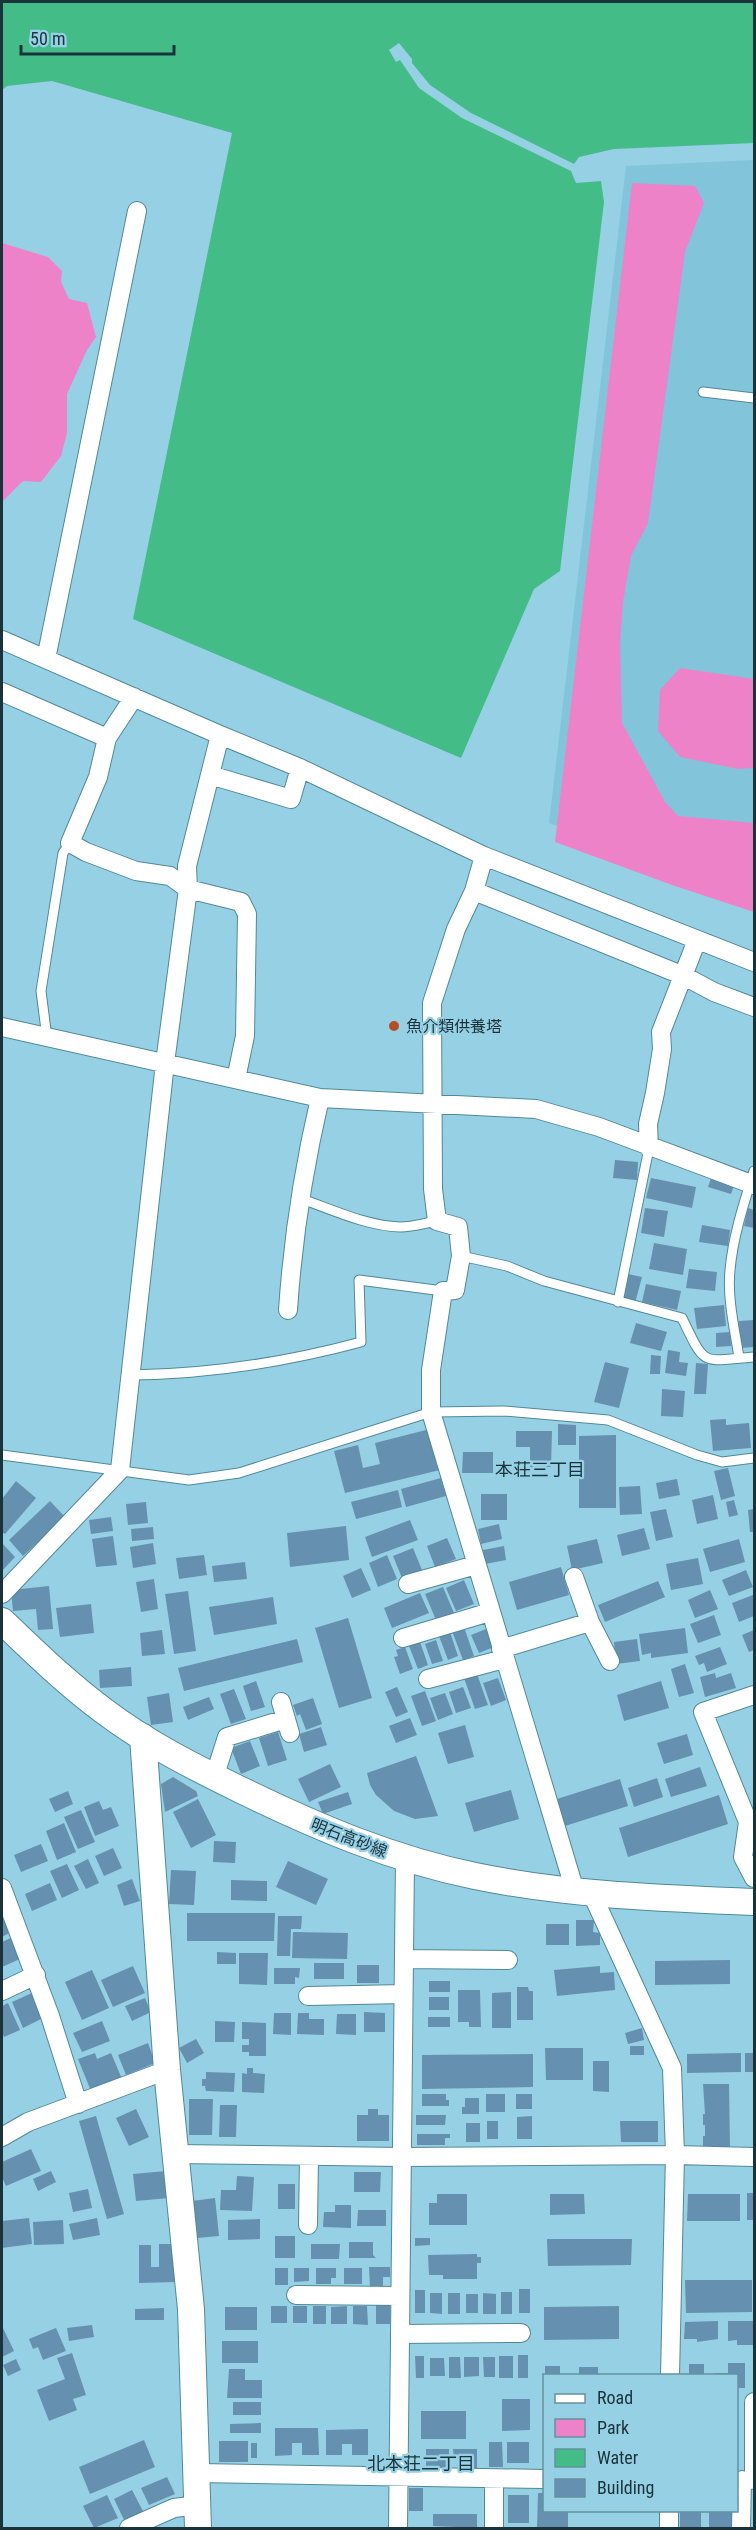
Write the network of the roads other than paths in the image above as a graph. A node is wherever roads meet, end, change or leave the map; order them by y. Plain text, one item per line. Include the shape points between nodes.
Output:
1 (137, 211) dead end
2 (703, 392) dead end
3 (754, 398) edge
4 (2, 640) edge
5 (46, 659) junction
6 (2, 692) edge
7 (134, 698) junction
8 (220, 735) junction
9 (107, 738) junction
10 (300, 768) junction
11 (210, 775) junction
12 (70, 843) junction
13 (484, 856) junction
14 (188, 889) junction
15 (474, 891) junction
16 (697, 940) junction
17 (754, 962) edge
18 (684, 976) junction
19 (754, 1007) edge
20 (2, 1027) edge
21 (47, 1038) junction
22 (165, 1063) junction
23 (236, 1079) junction
24 (320, 1098) junction
25 (432, 1104) junction
26 (649, 1148) junction
27 (753, 1179) edge
28 (299, 1198) junction
29 (437, 1221) junction
30 (461, 1256) junction
31 (443, 1291) junction
32 (618, 1302) junction
33 (288, 1310) dead end
34 (754, 1357) edge
35 (739, 1358) junction
36 (130, 1375) junction
37 (431, 1412) junction
38 (2, 1455) edge
39 (754, 1458) edge
40 (120, 1470) junction
41 (476, 1564) junction
42 (574, 1577) dead end
43 (408, 1584) dead end
44 (2, 1594) edge
45 (490, 1612) junction
46 (2, 1621) edge
47 (590, 1622) junction
48 (404, 1638) dead end
49 (502, 1654) junction
50 (610, 1661) dead end
51 (428, 1678) dead end
52 (754, 1695) edge
53 (286, 1718) dead end
54 (143, 1737) junction
55 (214, 1778) junction
56 (405, 1859) junction
57 (754, 1878) edge
58 (2, 1888) edge
59 (584, 1892) junction
60 (754, 1902) edge
61 (404, 1959) junction
62 (508, 1960) dead end
63 (36, 1975) junction
64 (2, 1991) edge
65 (404, 1994) junction
66 (308, 1996) dead end
67 (167, 2070) junction
68 (78, 2104) junction
69 (2, 2137) edge
70 (175, 2154) junction
71 (675, 2155) junction
72 (309, 2156) junction
73 (402, 2157) junction
74 (754, 2157) edge
75 (308, 2225) dead end
76 (296, 2295) dead end
77 (400, 2296) junction
78 (521, 2332) dead end
79 (400, 2334) junction
80 (670, 2374) edge
81 (754, 2402) edge
82 (198, 2473) junction
83 (398, 2478) junction
84 (495, 2479) junction
85 (543, 2479) edge
86 (747, 2480) edge
87 (669, 2512) edge
88 (198, 2517) edge
89 (129, 2529) edge
90 (398, 2529) edge
91 (494, 2529) edge
92 (669, 2529) edge
93 (741, 2529) edge

1 - 5 street
2 - 3 lane
4 - 5 street
5 - 7 street
6 - 9 street
7 - 8 street
7 - 9 street
8 - 10 street
8 - 11 street
9 - 12 street via 98,777
10 - 11 street via 291,799
10 - 13 street
11 - 14 street via 187,866
12 - 14 street via 136,871 170,876
12 - 21 lane via 63,853 41,991
13 - 15 street
13 - 16 street
14 - 22 street
14 - 23 street via 241,902 247,914 245,1036
15 - 18 street
15 - 25 street via 456,929 432,1003
16 - 17 street
16 - 18 street
18 - 19 street
18 - 26 street via 661,1032 648,1124
20 - 21 street
21 - 22 street
22 - 23 street
22 - 36 street
23 - 24 street
24 - 25 street
24 - 28 street
25 - 26 street via 536,1109 599,1127
25 - 29 street
26 - 27 street
26 - 32 lane
27 - 35 lane via 736,1232 729,1271
28 - 29 lane via 391,1226
28 - 33 street
29 - 30 street via 458,1227
30 - 31 street via 455,1290
30 - 32 lane via 507,1266
31 - 36 lane via 359,1280 361,1342 264,1365
31 - 37 street via 431,1370
32 - 35 lane via 682,1318 700,1355 710,1360
34 - 35 lane
36 - 40 street
37 - 39 lane via 504,1412 608,1420 698,1455 722,1461
37 - 40 lane via 238,1473 189,1480
37 - 41 street
38 - 40 lane
40 - 44 street
41 - 43 street
41 - 45 street
42 - 47 street
45 - 48 street
45 - 49 street
46 - 54 main road, 明石高砂線 via 80,1692
47 - 49 street
47 - 50 street
49 - 51 street
49 - 59 street
52 - 57 street via 703,1712 748,1822 743,1857
53 - 55 street via 227,1737
54 - 55 main road, 明石高砂線
54 - 67 main road
55 - 56 main road, 明石高砂線 via 356,1843
56 - 59 main road, 明石高砂線 via 476,1876
56 - 61 street
58 - 63 street
59 - 60 main road, 明石高砂線
59 - 71 street via 672,2068
61 - 62 street
61 - 65 street
63 - 64 street
63 - 68 street
65 - 66 street
65 - 73 street
67 - 68 street
67 - 70 main road
68 - 69 street via 28,2122
70 - 72 street
70 - 82 main road via 191,2309
71 - 73 street
71 - 74 street
71 - 80 street
72 - 73 street
72 - 75 street
73 - 77 street
76 - 77 street
77 - 79 street
78 - 79 street
79 - 83 street
81 - 86 street
82 - 83 street
82 - 88 main road
83 - 84 street
83 - 90 street
84 - 85 street
84 - 91 street
86 - 93 street
87 - 92 street
88 - 89 street via 174,2508

